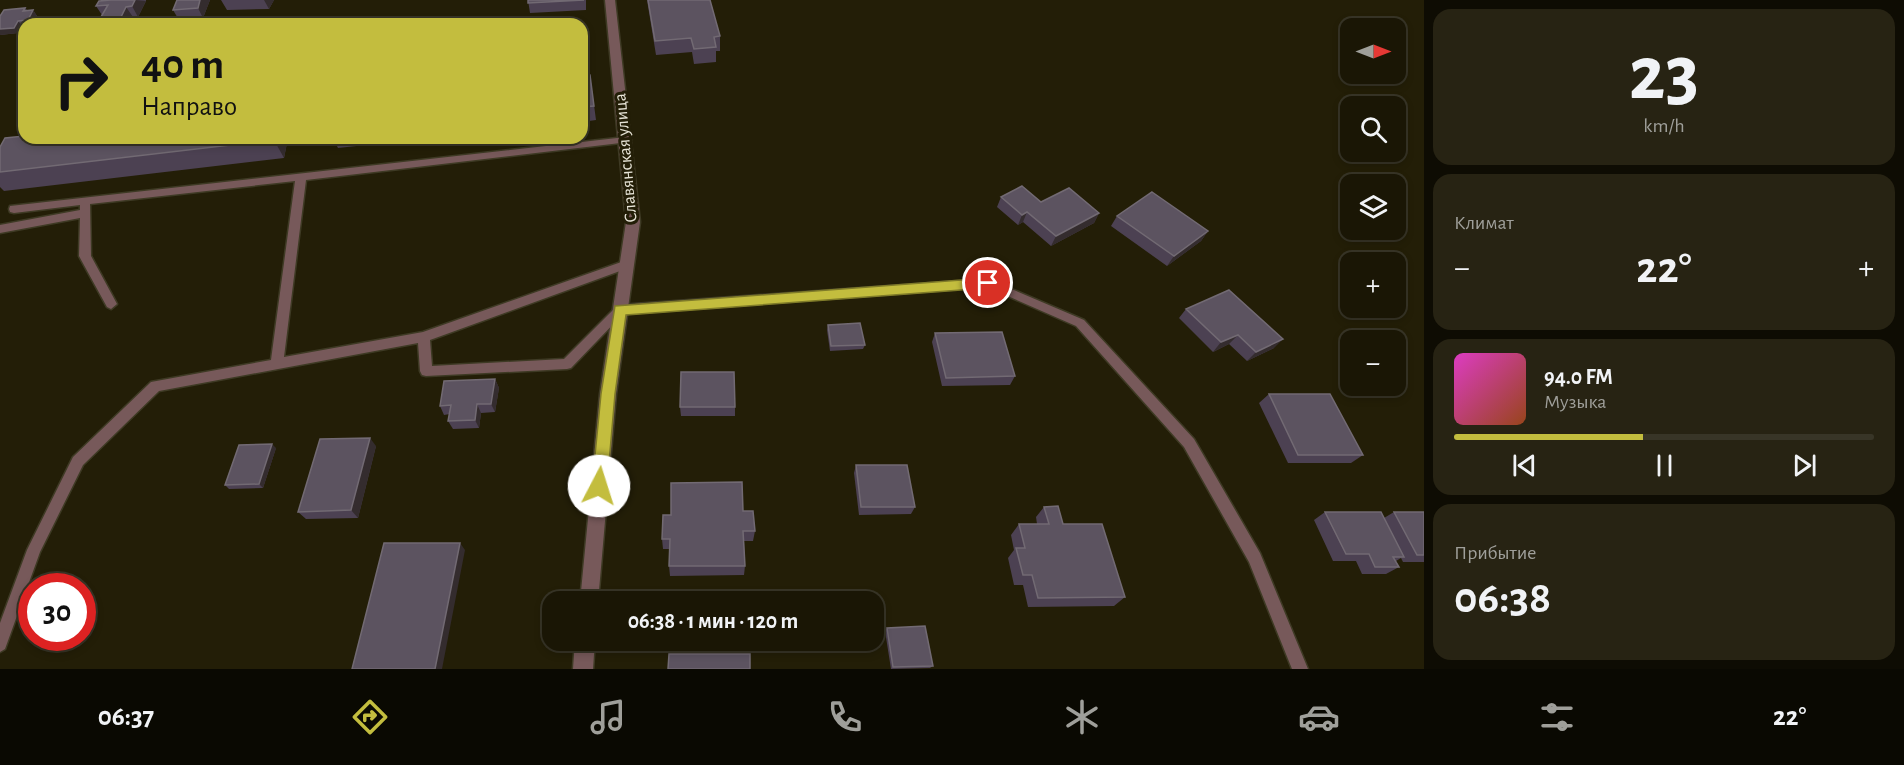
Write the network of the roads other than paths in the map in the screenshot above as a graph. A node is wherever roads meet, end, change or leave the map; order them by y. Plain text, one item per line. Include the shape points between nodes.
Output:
1 (610, 0) edge
2 (626, 140) junction
3 (301, 176) junction
4 (85, 201) junction
5 (14, 208) dead end
6 (85, 213) junction
7 (0, 229) edge
8 (627, 264) junction
9 (111, 304) dead end
10 (620, 310) junction
11 (424, 337) junction
12 (277, 364) junction
13 (590, 591) edge
14 (0, 644) edge
15 (584, 651) edge
16 (583, 669) edge
17 (1300, 669) edge

1 - 2 street, Славянская улица
2 - 3 lane
2 - 8 street, Славянская улица via 633,222
3 - 4 lane
3 - 12 lane
4 - 5 lane
4 - 6 lane
6 - 7 lane
6 - 9 lane via 85,256
8 - 10 street, Славянская улица
8 - 11 lane
10 - 11 lane via 567,364 426,371
10 - 13 street, Славянская улица via 608,394
10 - 17 lane via 988,283 1080,323 1189,443 1255,558
11 - 12 lane
12 - 14 lane via 155,386 78,461 34,550
15 - 16 street

